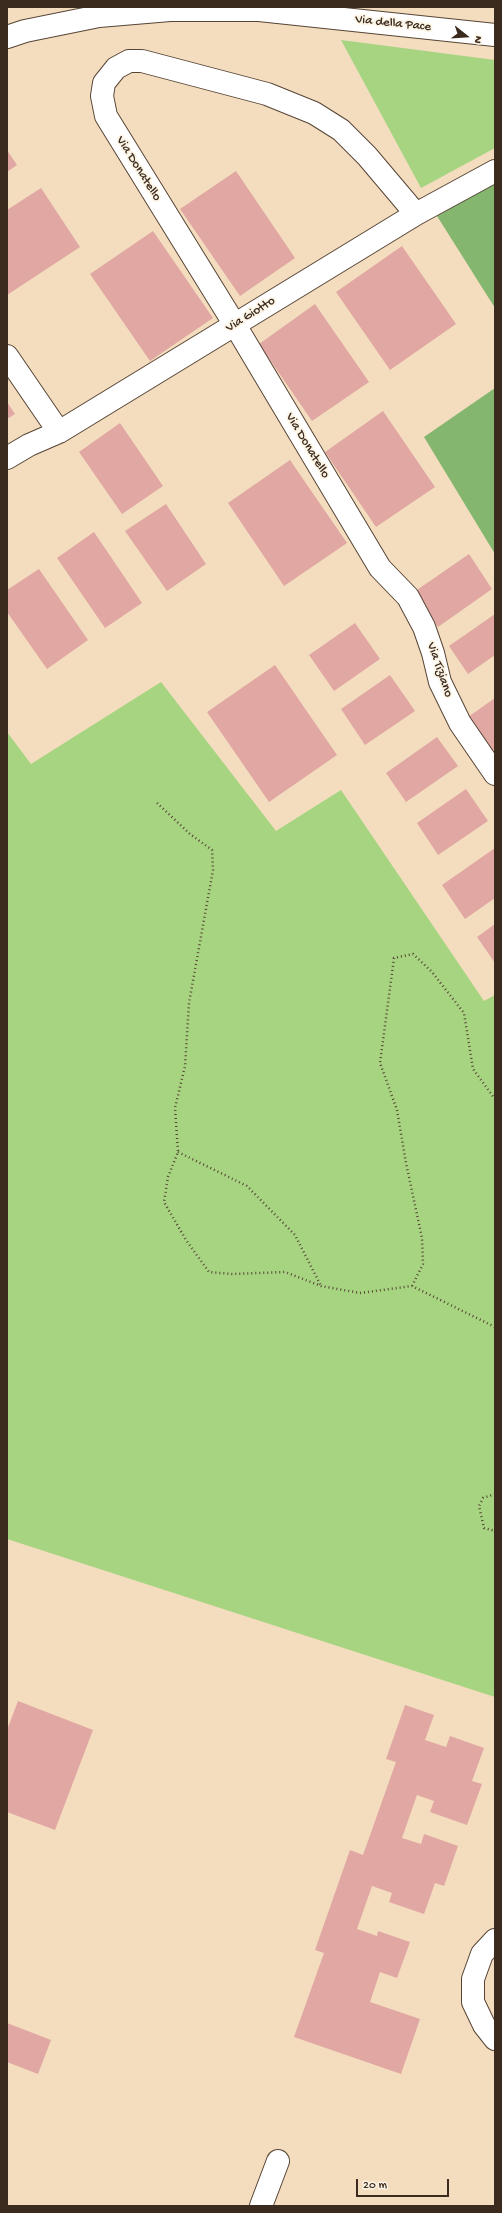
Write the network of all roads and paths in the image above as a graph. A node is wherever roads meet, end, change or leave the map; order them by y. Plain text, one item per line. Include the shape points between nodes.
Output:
1 (495, 35) edge
2 (7, 37) edge
3 (495, 170) edge
4 (416, 214) junction
5 (235, 325) junction
6 (7, 356) edge
7 (59, 432) junction
8 (7, 458) edge
9 (380, 568) joint
10 (495, 774) edge
11 (156, 802) dead end
12 (495, 1099) edge
13 (178, 1152) junction
14 (321, 1286) junction
15 (412, 1286) junction
16 (495, 1327) edge
17 (495, 1494) edge
18 (495, 1531) edge
19 (495, 1940) edge
20 (495, 2039) edge
21 (278, 2162) dead end
22 (261, 2206) edge

1 - 2 street, Via della Pace via 259,10 178,10 99,16
3 - 4 street, Via Giotto
4 - 5 street, Via Giotto
4 - 5 street, Via Donatello via 367,156 341,130 314,113 267,94 142,61 129,61 116,68 104,83 102,96 106,116
5 - 7 street, Via Giotto
5 - 9 street, Via Donatello
6 - 7 street
7 - 8 street, Via Giotto
9 - 10 street, Via Tiziano via 408,597 424,627 440,682 460,723
11 - 13 path via 190,834 212,850 213,870 189,1003 185,1066 175,1108
12 - 15 path via 473,1069 464,1013 432,972 413,954 394,958 380,1063 397,1110 422,1238 423,1264
13 - 14 path via 247,1186 295,1235
13 - 14 path via 168,1177 164,1202 209,1272 285,1272
14 - 15 path via 360,1293
15 - 16 path
17 - 18 path via 483,1498 479,1506 484,1528
19 - 20 street via 482,1954 474,1979 473,2002 484,2025
21 - 22 street

